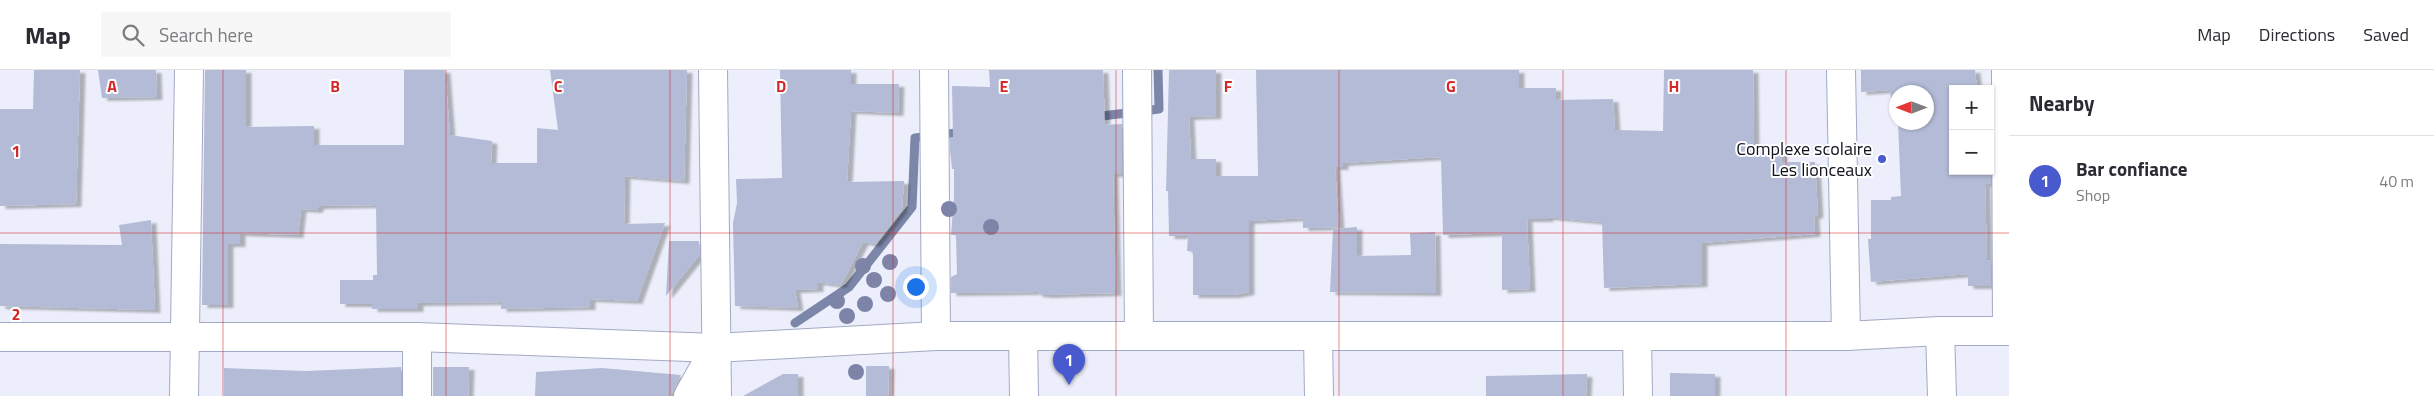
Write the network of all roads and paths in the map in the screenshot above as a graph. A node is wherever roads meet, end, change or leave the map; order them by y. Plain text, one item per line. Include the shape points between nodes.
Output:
1 (189, 70) edge
2 (714, 70) edge
3 (934, 70) edge
4 (1138, 70) edge
5 (1841, 70) edge
6 (2007, 81) edge
7 (1940, 331) junction
8 (2008, 331) edge
9 (936, 336) junction
10 (1023, 336) junction
11 (1139, 336) junction
12 (1318, 336) junction
13 (1637, 336) junction
14 (1846, 336) junction
15 (0, 337) edge
16 (185, 337) junction
17 (417, 337) junction
18 (715, 348) junction
19 (184, 396) edge
20 (417, 396) edge
21 (688, 396) edge
22 (717, 396) edge
23 (1024, 396) edge
24 (1319, 396) edge
25 (1638, 396) edge
26 (1942, 396) edge

1 - 16 street
2 - 18 street
3 - 9 street
4 - 11 street
5 - 14 street
6 - 8 street
7 - 8 street
7 - 14 street
7 - 26 street
9 - 10 street
9 - 18 street
10 - 11 street
10 - 23 street
11 - 12 street
12 - 13 street
12 - 24 street
13 - 14 street
13 - 25 street
15 - 16 street
16 - 17 street
16 - 19 street
17 - 18 street
17 - 20 street
18 - 21 street
18 - 22 street

